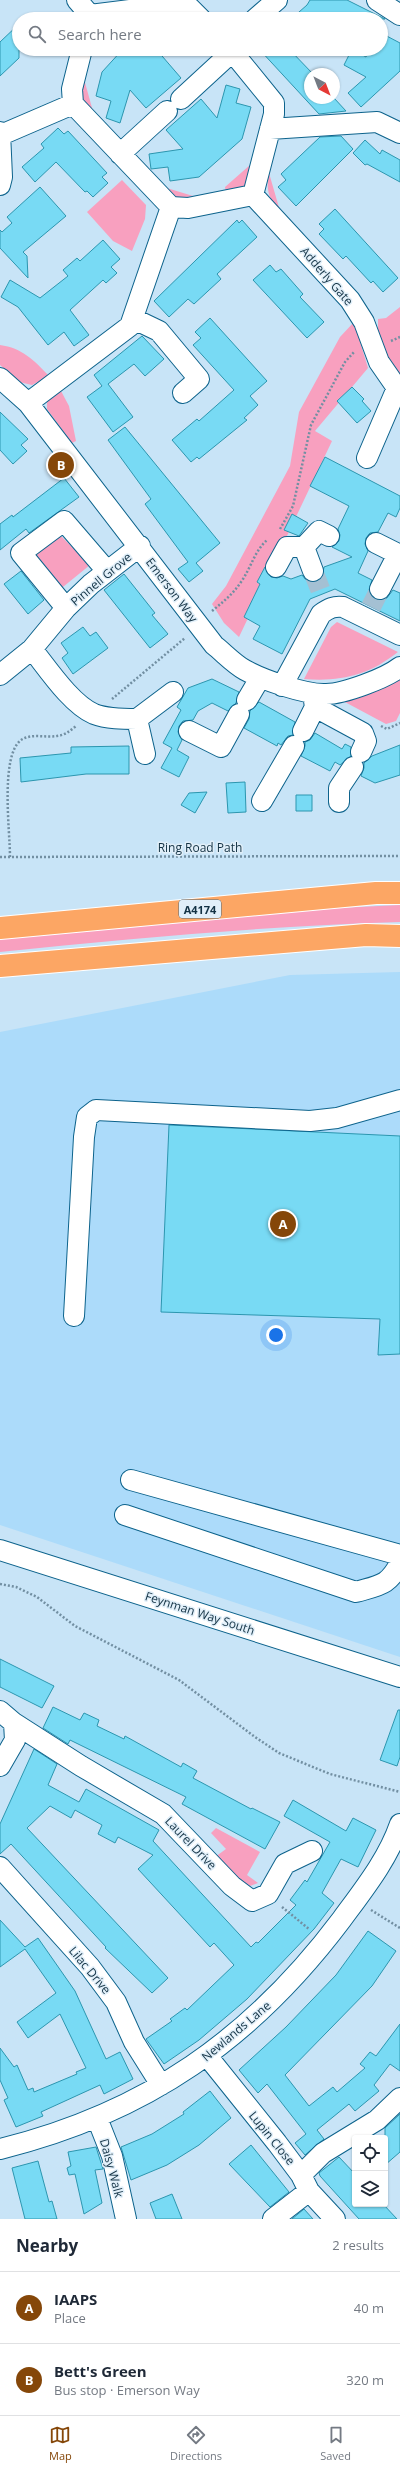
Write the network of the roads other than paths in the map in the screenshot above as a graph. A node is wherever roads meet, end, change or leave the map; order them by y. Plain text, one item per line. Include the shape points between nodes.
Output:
1 (77, 0) edge
2 (277, 0) edge
3 (377, 0) edge
4 (161, 3) edge
5 (86, 12) edge
6 (115, 12) edge
7 (194, 12) edge
8 (263, 12) edge
9 (400, 15) edge
10 (80, 56) edge
11 (225, 56) edge
12 (236, 56) edge
13 (73, 104) junction
14 (270, 129) junction
15 (400, 133) edge
16 (0, 141) edge
17 (120, 154) junction
18 (0, 185) edge
19 (253, 194) junction
20 (171, 207) junction
21 (134, 319) junction
22 (0, 378) edge
23 (398, 388) edge
24 (183, 393) dead end
25 (28, 403) junction
26 (367, 458) dead end
27 (329, 536) dead end
28 (376, 544) dead end
29 (140, 546) junction
30 (304, 547) junction
31 (399, 554) edge
32 (276, 567) dead end
33 (107, 571) junction
34 (313, 571) tunnel mouth
35 (380, 589) tunnel mouth
36 (66, 608) junction
37 (400, 635) edge
38 (32, 649) junction
39 (400, 667) edge
40 (0, 675) edge
41 (260, 678) junction
42 (282, 686) junction
43 (173, 692) dead end
44 (314, 699) junction
45 (137, 719) junction
46 (189, 731) dead end
47 (145, 754) dead end
48 (262, 801) dead end
49 (339, 802) dead end
50 (400, 893) edge
51 (0, 928) edge
52 (400, 936) edge
53 (0, 966) edge
54 (400, 1100) edge
55 (74, 1316) dead end
56 (131, 1480) dead end
57 (125, 1515) dead end
58 (0, 1550) edge
59 (400, 1555) edge
60 (400, 1563) edge
61 (400, 1677) edge
62 (7, 1717) edge
63 (0, 1766) edge
64 (400, 1824) edge
65 (312, 1851) dead end
66 (0, 1867) edge
67 (208, 2057) junction
68 (162, 2085) junction
69 (400, 2098) edge
70 (97, 2118) junction
71 (0, 2149) edge
72 (305, 2183) junction
73 (126, 2219) edge
74 (273, 2219) edge
75 (335, 2219) edge

1 - 5 street
2 - 8 street
3 - 9 street
4 - 6 street
4 - 7 street via 177,4
10 - 13 street via 72,89
11 - 17 street
12 - 14 street via 274,103
13 - 16 street
13 - 17 street
14 - 15 street via 377,122
14 - 19 street
16 - 18 street
17 - 20 street
19 - 20 street via 188,208
19 - 23 street, Adderly Gate via 350,300 364,322 379,362
20 - 21 street
21 - 24 street via 159,331 199,378
21 - 25 street via 130,326
22 - 25 street, Emerson Way
23 - 26 street, Adderly Gate
25 - 29 street, Emerson Way
27 - 30 street via 318,531
28 - 31 street
29 - 33 street, Pinnell Grove
29 - 41 street, Emerson Way via 214,645 243,669
30 - 32 street via 287,547
30 - 34 street
31 - 35 street
33 - 36 street, Pinnell Grove
33 - 36 street via 64,521 21,553
36 - 38 street, Pinnell Grove
37 - 42 street via 369,613 325,602
38 - 40 street, Pinnell Grove
38 - 45 street via 81,706 93,714 105,717
39 - 44 street, Emerson Way via 365,684
41 - 42 street, Emerson Way
41 - 46 street via 221,747
42 - 44 street, Emerson Way
43 - 45 street
44 - 48 street via 298,738
44 - 49 street via 363,733 366,741 340,788
45 - 47 street
50 - 51 highway, A4174 via 376,893
52 - 53 highway via 366,935
54 - 55 street via 337,1118 310,1121 96,1110 87,1117 84,1137
56 - 59 street
57 - 60 street via 356,1592 378,1586 392,1578
58 - 61 street, Feynman Way South
62 - 63 street via 15,1740
62 - 65 street, Laurel Drive via 81,1766 163,1814 232,1886 252,1901 268,1894 285,1864
64 - 67 street, Newlands Lane via 383,1862 324,1943 257,2016
66 - 68 street, Lilac Drive via 94,1973 116,2002 134,2042
67 - 68 street, Newlands Lane
67 - 72 street, Lupin Close
68 - 70 street, Newlands Lane
69 - 72 street via 378,2120 323,2153
70 - 71 street, Newlands Lane
70 - 73 street, Daisy Walk via 112,2156
72 - 74 street
72 - 75 street, Lupin Close

